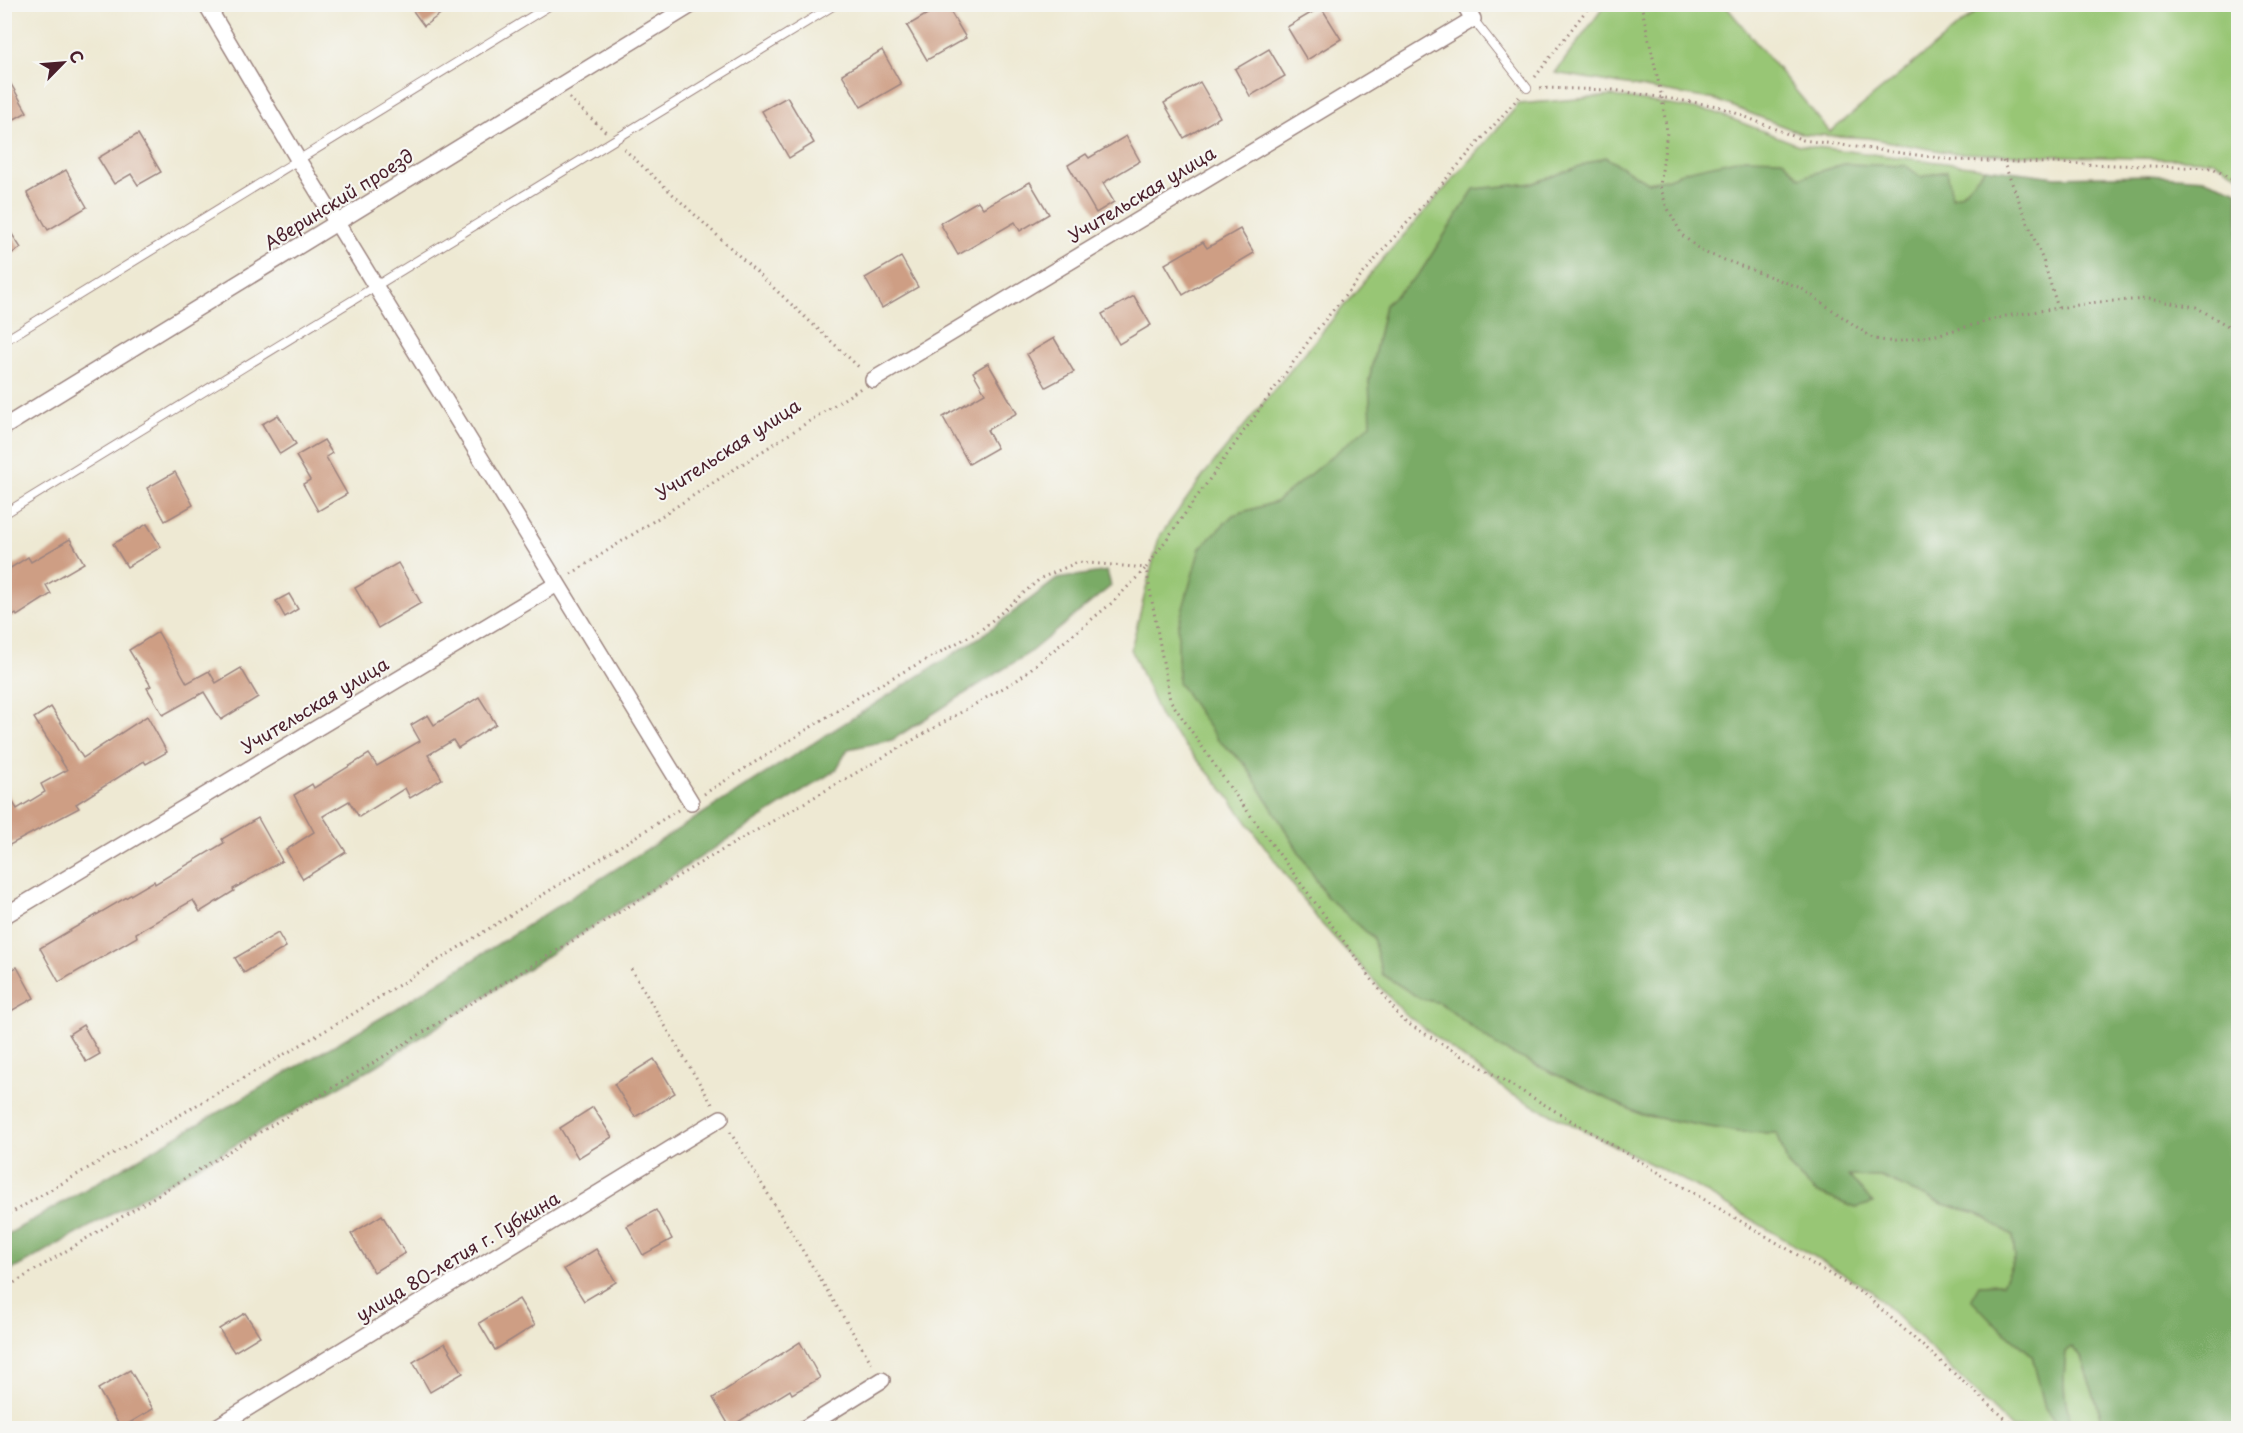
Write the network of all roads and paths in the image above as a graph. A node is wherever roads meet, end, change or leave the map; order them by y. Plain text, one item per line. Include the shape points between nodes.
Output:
1 (207, 4) edge
2 (552, 4) edge
3 (693, 4) edge
4 (836, 4) edge
5 (1464, 4) edge
6 (1592, 4) edge
7 (1641, 4) edge
8 (1473, 20) junction
9 (558, 87) junction
10 (1527, 88) junction
11 (1662, 98) junction
12 (615, 140) junction
13 (299, 161) junction
14 (2003, 162) junction
15 (2238, 183) edge
16 (337, 224) junction
17 (376, 286) junction
18 (2058, 308) junction
19 (2238, 332) edge
20 (4, 341) edge
21 (873, 380) junction
22 (4, 427) edge
23 (4, 514) edge
24 (1146, 568) junction
25 (557, 584) junction
26 (691, 802) junction
27 (4, 916) edge
28 (631, 969) dead end
29 (721, 1118) junction
30 (4, 1217) edge
31 (4, 1289) edge
32 (882, 1380) joint
33 (215, 1428) edge
34 (805, 1428) edge
35 (2016, 1428) edge

1 - 13 street
2 - 13 lane
3 - 9 street, Аверинский проезд
4 - 12 lane
5 - 8 street
6 - 10 path
7 - 11 path
8 - 10 lane
8 - 21 street, Учительская улица
9 - 12 path
9 - 16 street, Аверинский проезд
10 - 11 path via 1613,90
10 - 24 path via 1315,332
11 - 14 path via 1718,106 1803,140 1954,160
11 - 18 path via 1667,132 1660,186 1682,236 1702,252 1801,288 1874,339 1894,342 1936,335 2006,316
12 - 17 lane
12 - 21 path
13 - 16 street
13 - 20 lane
14 - 15 path via 2213,168
14 - 18 path
16 - 17 street
16 - 22 street, Аверинский проезд
17 - 23 lane
17 - 25 street
18 - 19 path via 2148,299 2196,307
21 - 25 path, Учительская улица
24 - 26 path via 1078,562 1041,578 981,630 875,687
24 - 31 path via 1113,602 1017,680 693,867
24 - 35 path via 1170,700 1402,1020 1865,1295
25 - 26 street
25 - 27 street, Учительская улица
26 - 30 path via 340,1022
28 - 29 path
29 - 32 path
29 - 33 street, улица 80-летия г. Губкина
32 - 34 street

